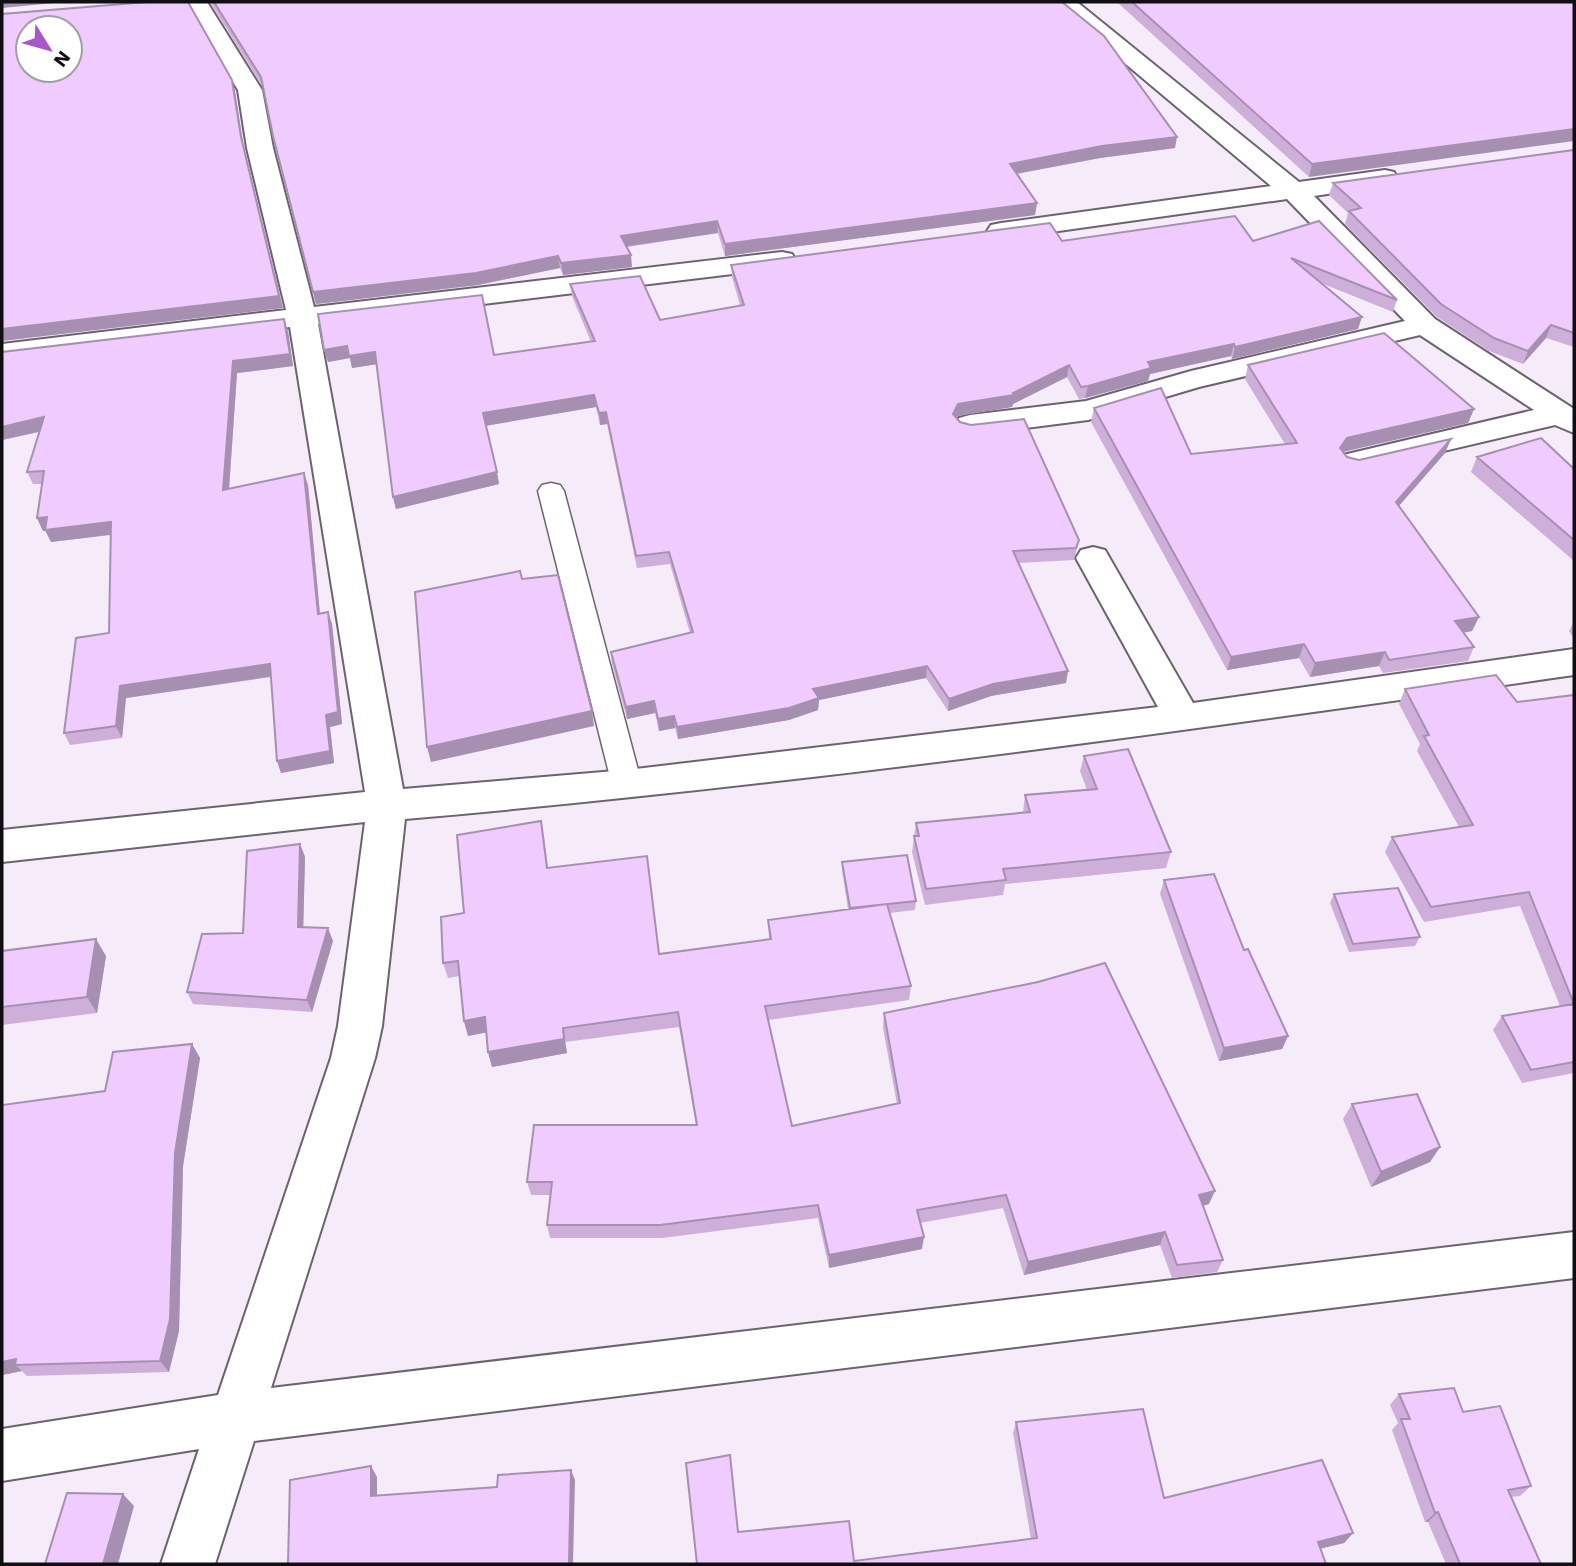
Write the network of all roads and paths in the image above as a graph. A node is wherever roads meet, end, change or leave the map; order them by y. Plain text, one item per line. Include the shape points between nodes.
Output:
1 (196, 2) edge
2 (1063, 2) edge
3 (1414, 174) edge
4 (1294, 191) junction
5 (969, 235) edge
6 (806, 257) edge
7 (302, 315) junction
8 (1425, 325) junction
9 (2, 353) edge
10 (1567, 418) edge
11 (970, 425) edge
12 (1354, 461) edge
13 (551, 491) dead end
14 (1093, 558) dead end
15 (1574, 662) edge
16 (1183, 718) junction
17 (626, 785) junction
18 (387, 805) junction
19 (2, 846) edge
20 (1574, 1255) edge
21 (235, 1418) junction
22 (2, 1455) edge
23 (188, 1564) edge

1 - 7 street via 250,90
2 - 4 street
3 - 4 street
4 - 5 street
4 - 8 street
6 - 7 street
7 - 9 street
7 - 18 street
8 - 10 street
8 - 11 street via 1191,380 1088,410
10 - 12 street
13 - 17 lane
14 - 16 street
15 - 16 street
16 - 17 street
17 - 18 street
18 - 19 street
18 - 21 street via 353,1058
20 - 21 street
21 - 22 street
21 - 23 street

